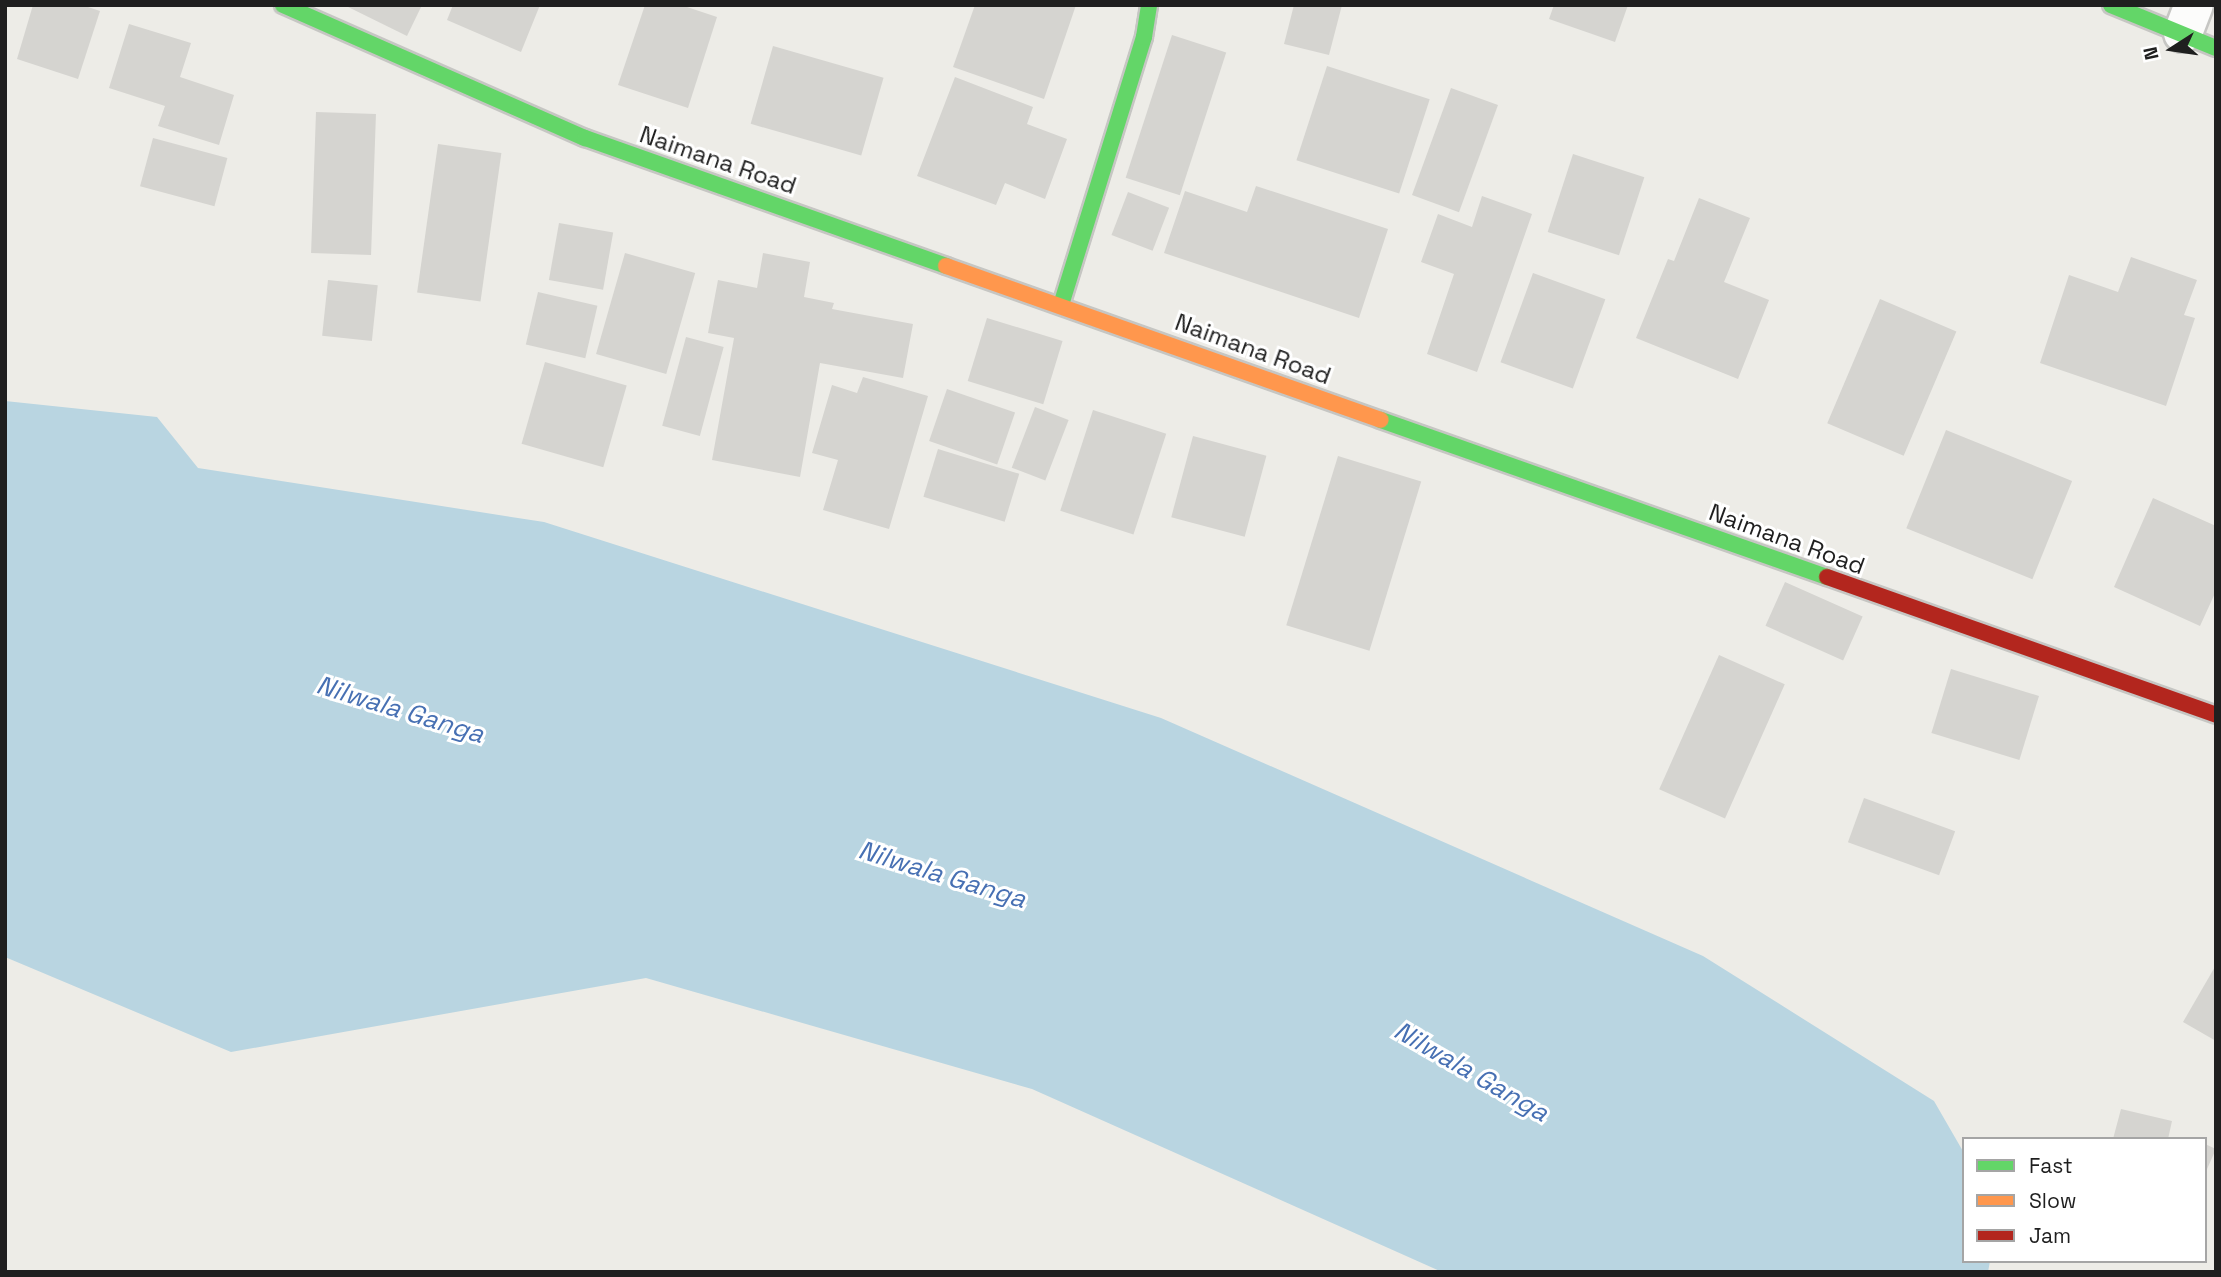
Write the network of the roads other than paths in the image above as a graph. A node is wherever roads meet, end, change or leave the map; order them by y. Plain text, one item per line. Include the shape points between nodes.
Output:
1 (283, 5) edge
2 (1149, 5) edge
3 (2111, 5) edge
4 (2198, 29) edge
5 (1061, 305) junction
6 (2216, 715) edge

1 - 5 street, Naimana Road via 585,138
2 - 5 street via 1144,37
3 - 4 street
5 - 6 street, Naimana Road

